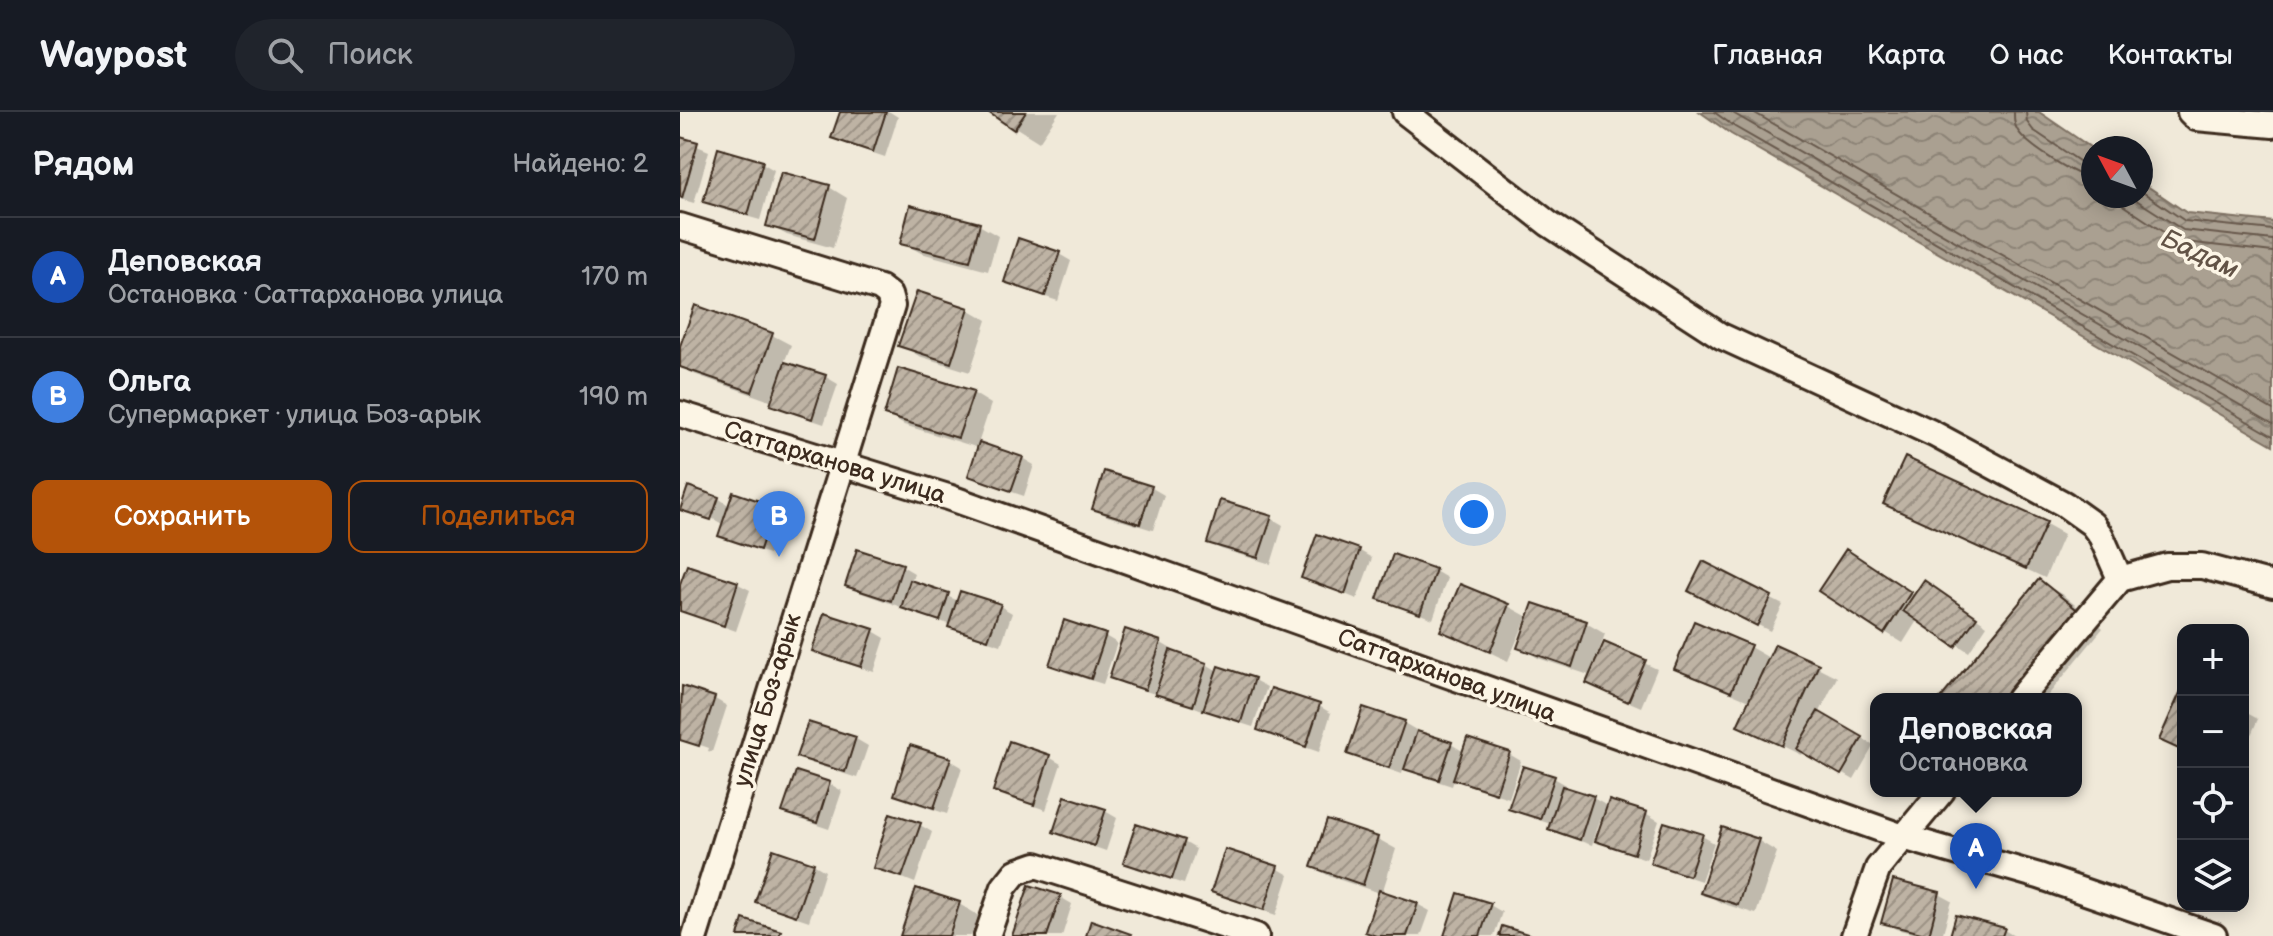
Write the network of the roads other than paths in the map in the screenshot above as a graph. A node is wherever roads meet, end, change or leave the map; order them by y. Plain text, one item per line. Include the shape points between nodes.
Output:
1 (1405, 112) edge
2 (2190, 112) edge
3 (2273, 125) edge
4 (680, 226) edge
5 (680, 414) edge
6 (840, 464) junction
7 (2120, 579) junction
8 (2273, 585) edge
9 (2024, 693) edge
10 (1937, 797) edge
11 (1903, 837) junction
12 (695, 936) edge
13 (987, 936) edge
14 (1256, 936) edge
15 (1854, 936) edge
16 (2214, 936) edge

1 - 7 street via 1549,224 1721,336 1934,434 2064,504 2101,536
2 - 3 street via 2196,118
4 - 6 street, улица Боз-арык via 889,295 892,306
5 - 6 street, Саттарханова улица
6 - 11 street, Саттарханова улица via 963,502
6 - 12 street, улица Боз-арык
7 - 8 street via 2167,566 2202,566
7 - 9 street
10 - 11 street
11 - 15 street via 1878,868
11 - 16 street, Саттарханова улица via 2039,876
13 - 14 street via 1004,887 1016,872 1036,865

